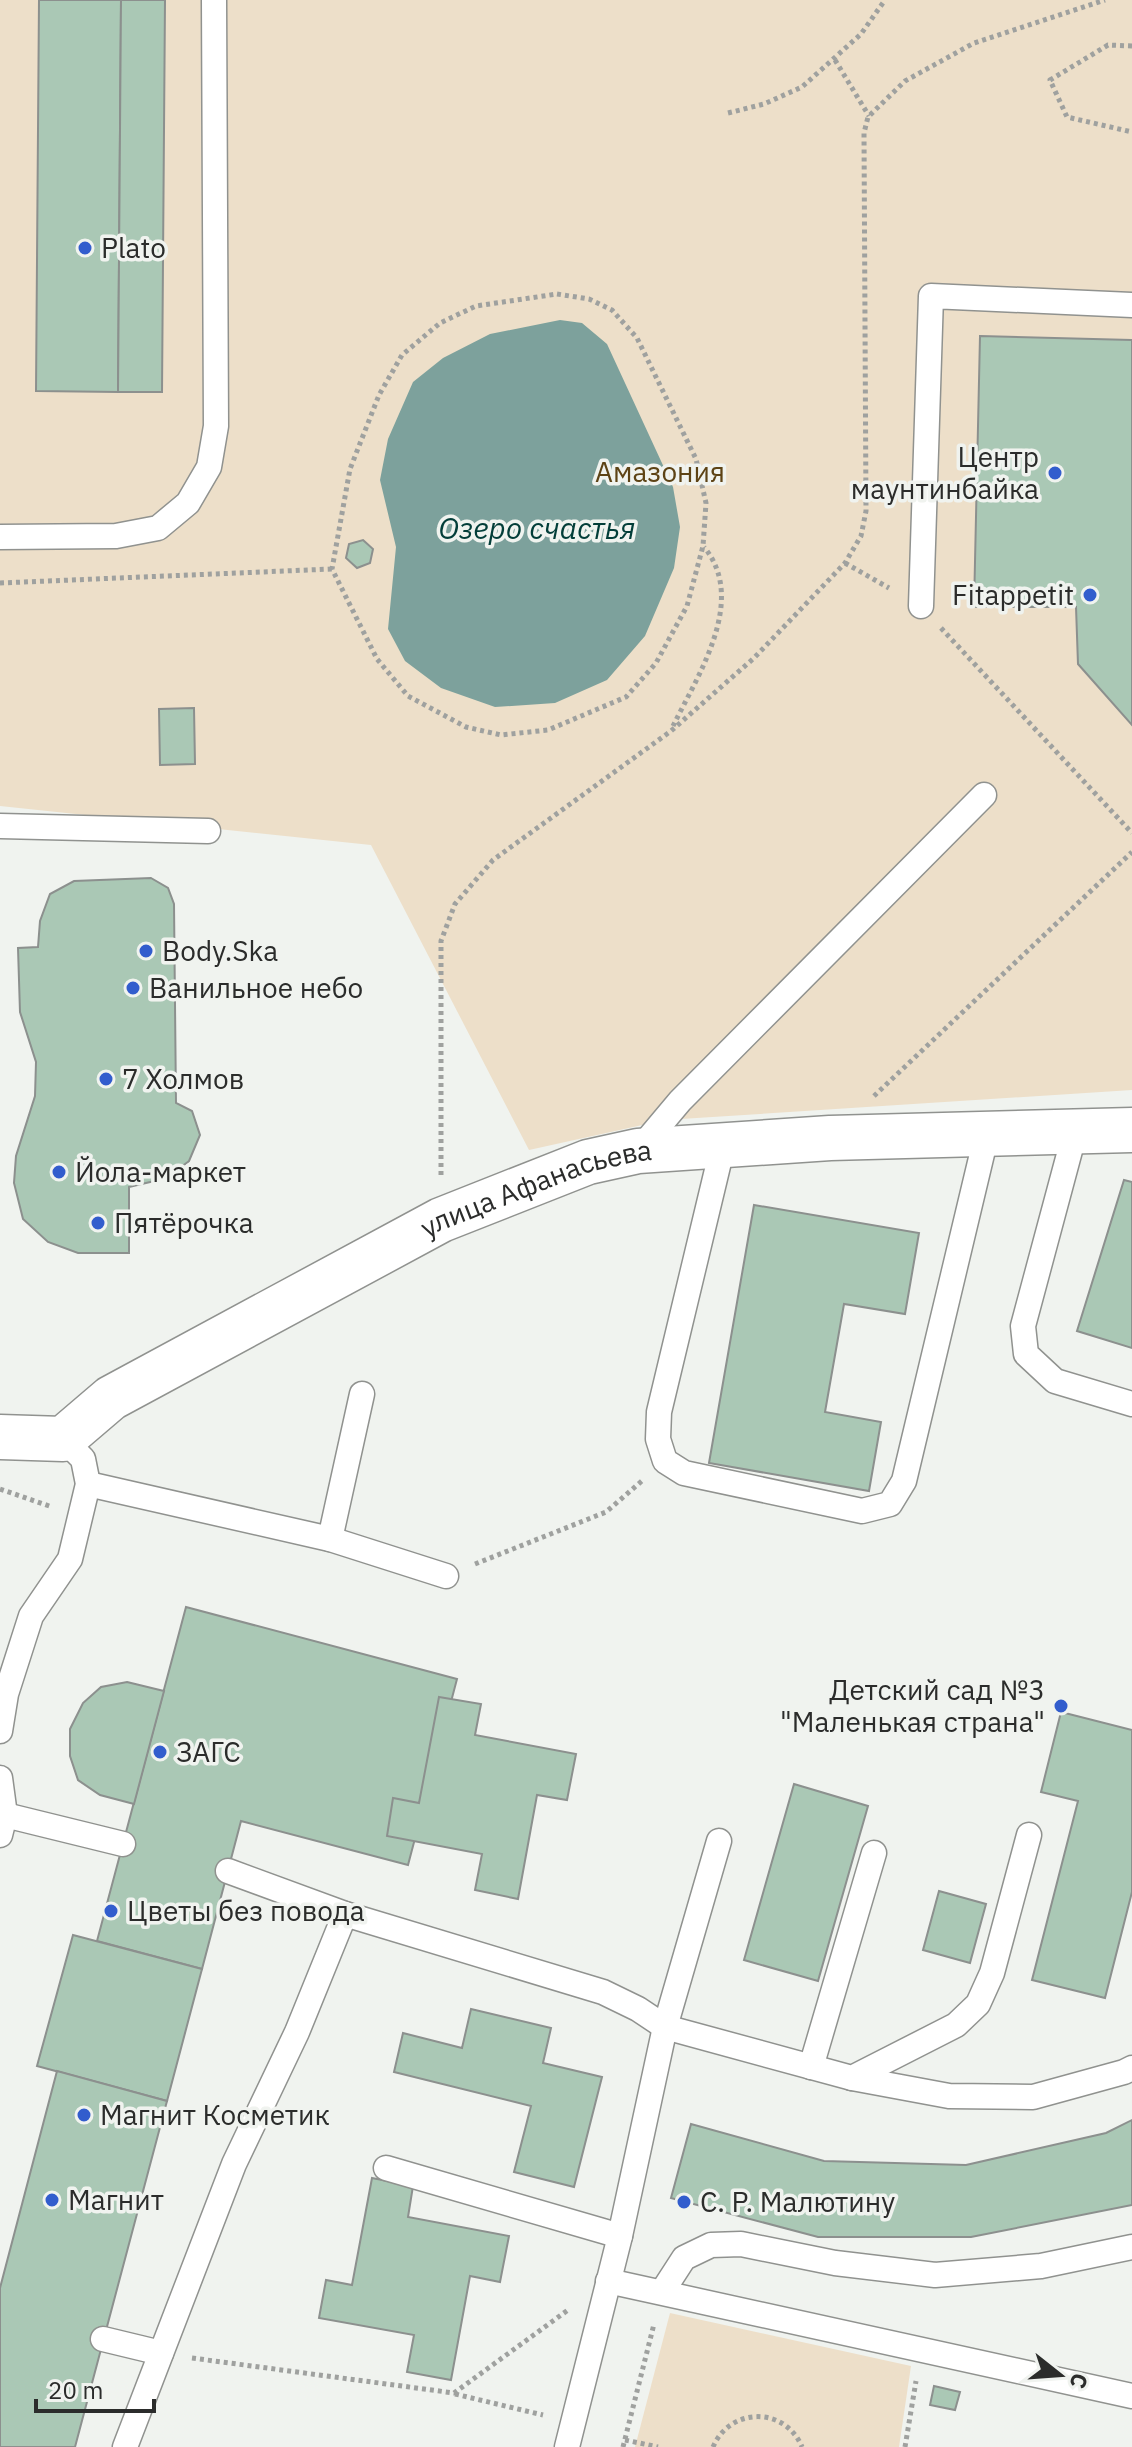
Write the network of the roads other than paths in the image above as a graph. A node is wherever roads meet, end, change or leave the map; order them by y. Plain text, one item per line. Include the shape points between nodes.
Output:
1 (214, 0) edge
2 (1132, 305) edge
3 (0, 537) edge
4 (921, 606) road end
5 (984, 795) dead end
6 (0, 826) edge
7 (208, 831) dead end
8 (1132, 1130) edge
9 (1075, 1132) junction
10 (987, 1133) junction
11 (723, 1145) junction
12 (638, 1151) junction
13 (362, 1394) dead end
14 (1132, 1404) edge
15 (0, 1437) edge
16 (63, 1439) junction
17 (88, 1484) junction
18 (330, 1539) junction
19 (446, 1576) road end
20 (0, 1731) edge
21 (0, 1778) edge
22 (3, 1825) edge
23 (1029, 1835) dead end
24 (719, 1841) dead end
25 (123, 1844) dead end
26 (874, 1853) dead end
27 (228, 1871) dead end
28 (345, 1914) junction
29 (665, 2027) junction
30 (811, 2067) junction
31 (1132, 2068) edge
32 (852, 2078) junction
33 (386, 2168) dead end
34 (620, 2236) junction
35 (1132, 2247) edge
36 (608, 2281) junction
37 (662, 2292) junction
38 (103, 2339) dead end
39 (161, 2353) junction
40 (1132, 2396) edge
41 (570, 2435) edge
42 (125, 2447) edge

1 - 3 lane via 216,426 209,467 188,503 158,528 116,536
2 - 4 lane via 931,296
5 - 12 lane via 680,1101
6 - 7 lane
8 - 9 street, улица Афанасьева
9 - 10 street, улица Афанасьева
9 - 14 lane via 1023,1326 1026,1354 1055,1381
10 - 11 street, улица Афанасьева
10 - 11 lane via 904,1481 890,1504 862,1511 684,1473 665,1461 658,1439 659,1412
11 - 12 street, улица Афанасьева
12 - 16 street, улица Афанасьева via 588,1162 441,1220 111,1398
13 - 18 lane
15 - 16 street
16 - 17 lane via 83,1459
17 - 18 lane
17 - 20 lane via 70,1559 31,1616
18 - 19 lane
21 - 22 lane
22 - 25 lane
23 - 32 lane via 992,1973 978,2004 956,2025
24 - 29 lane
26 - 30 lane
27 - 28 lane
28 - 29 lane via 603,1992
28 - 39 lane via 297,2032 234,2164
29 - 30 lane
29 - 34 lane
30 - 32 lane
31 - 32 lane via 1033,2097 949,2096
33 - 34 lane
34 - 36 lane
35 - 37 lane via 1041,2266 935,2275 741,2244 711,2245 684,2258
36 - 37 lane
36 - 41 lane
37 - 40 lane
38 - 39 lane
39 - 42 lane

